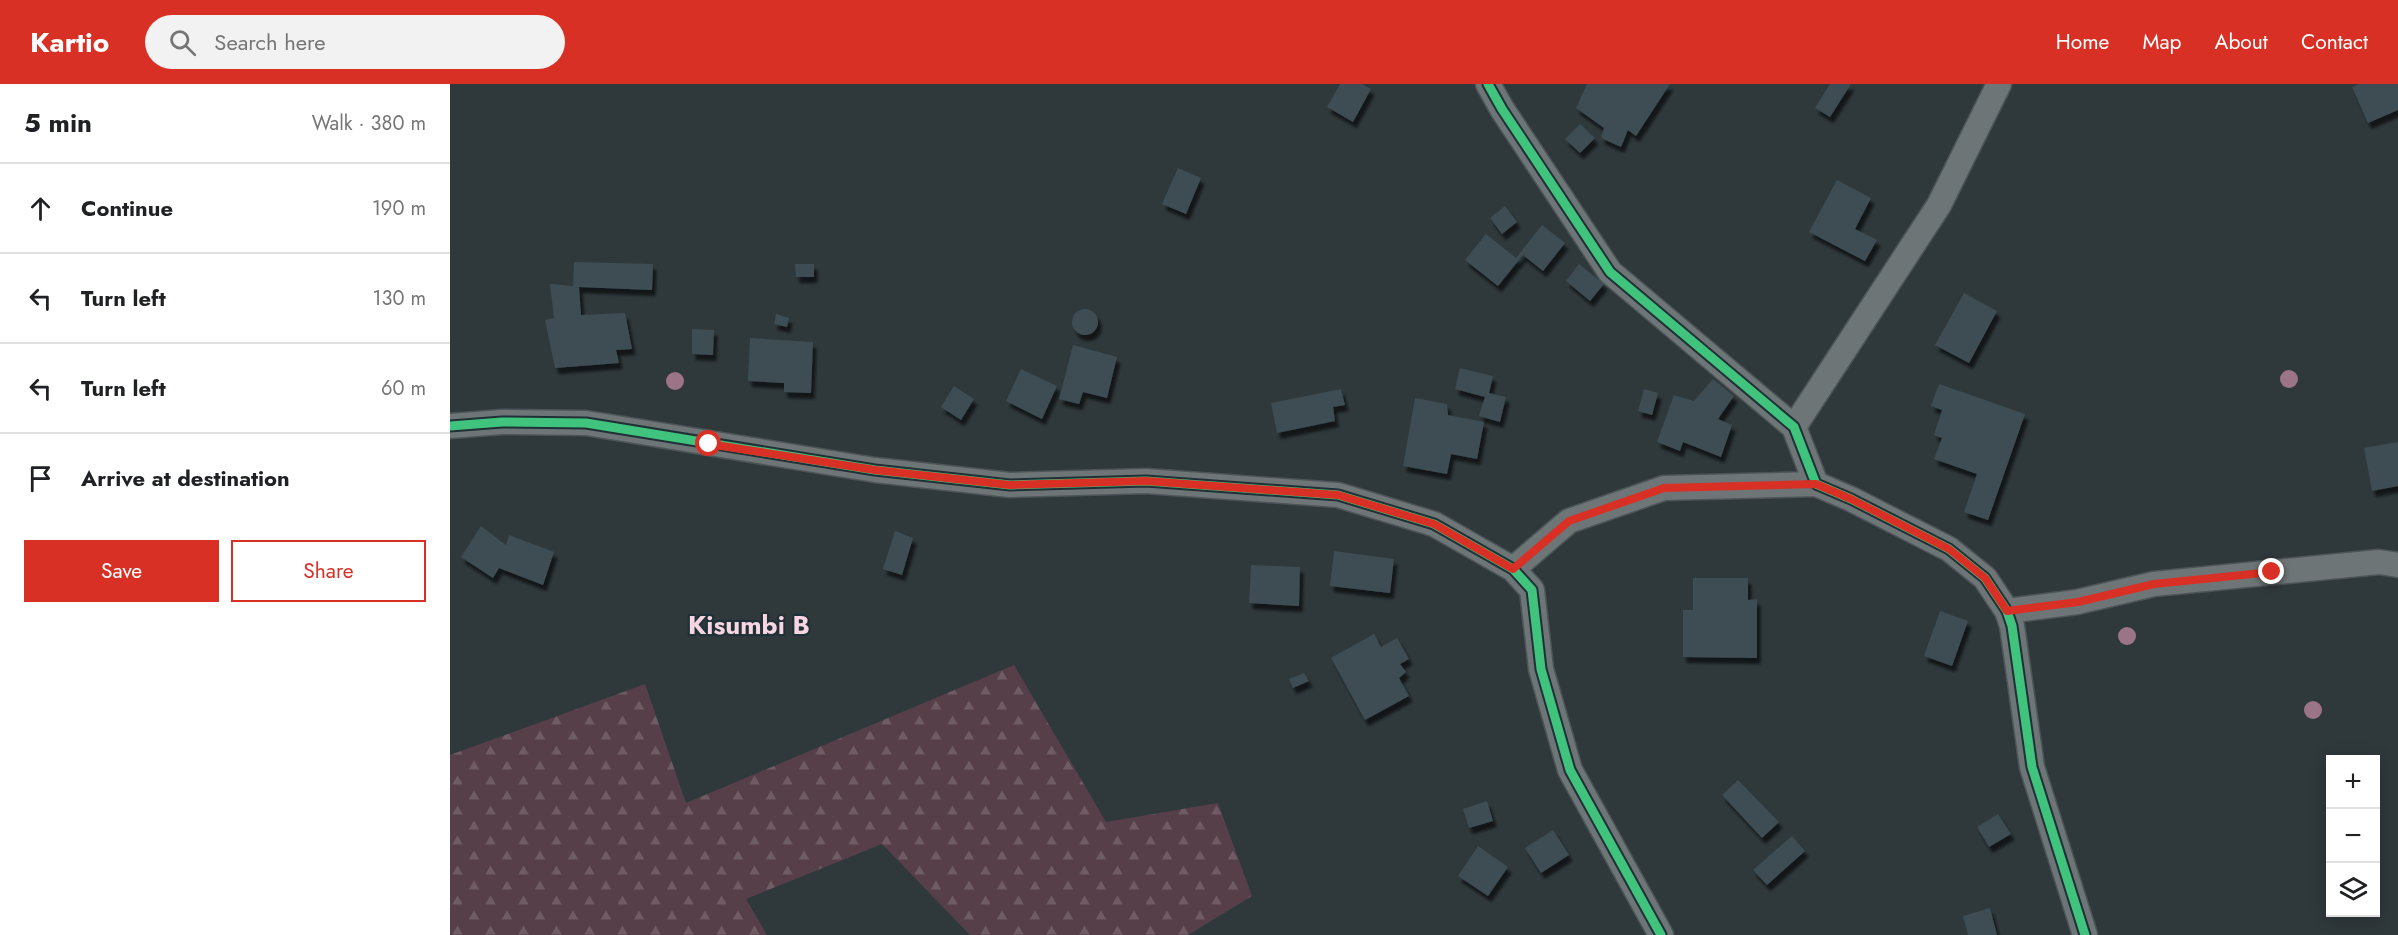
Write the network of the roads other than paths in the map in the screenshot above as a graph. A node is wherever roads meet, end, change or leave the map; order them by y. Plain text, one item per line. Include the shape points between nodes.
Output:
1 (1488, 84) edge
2 (1999, 84) edge
3 (450, 426) edge
4 (1794, 427) junction
5 (1816, 484) junction
6 (2398, 566) edge
7 (1513, 569) junction
8 (2007, 611) junction
9 (1661, 935) edge
10 (2085, 935) edge

1 - 4 street via 1610,272
2 - 4 street via 1939,205
3 - 7 street via 586,423 875,470 1010,485 1146,481 1338,495 1434,524
4 - 5 street
5 - 7 street via 1664,488 1569,521
5 - 8 street via 1949,549 1985,578
6 - 8 street via 2379,562 2154,584 2078,602
7 - 9 street via 1532,590 1541,669 1570,770
8 - 10 street via 2032,767

